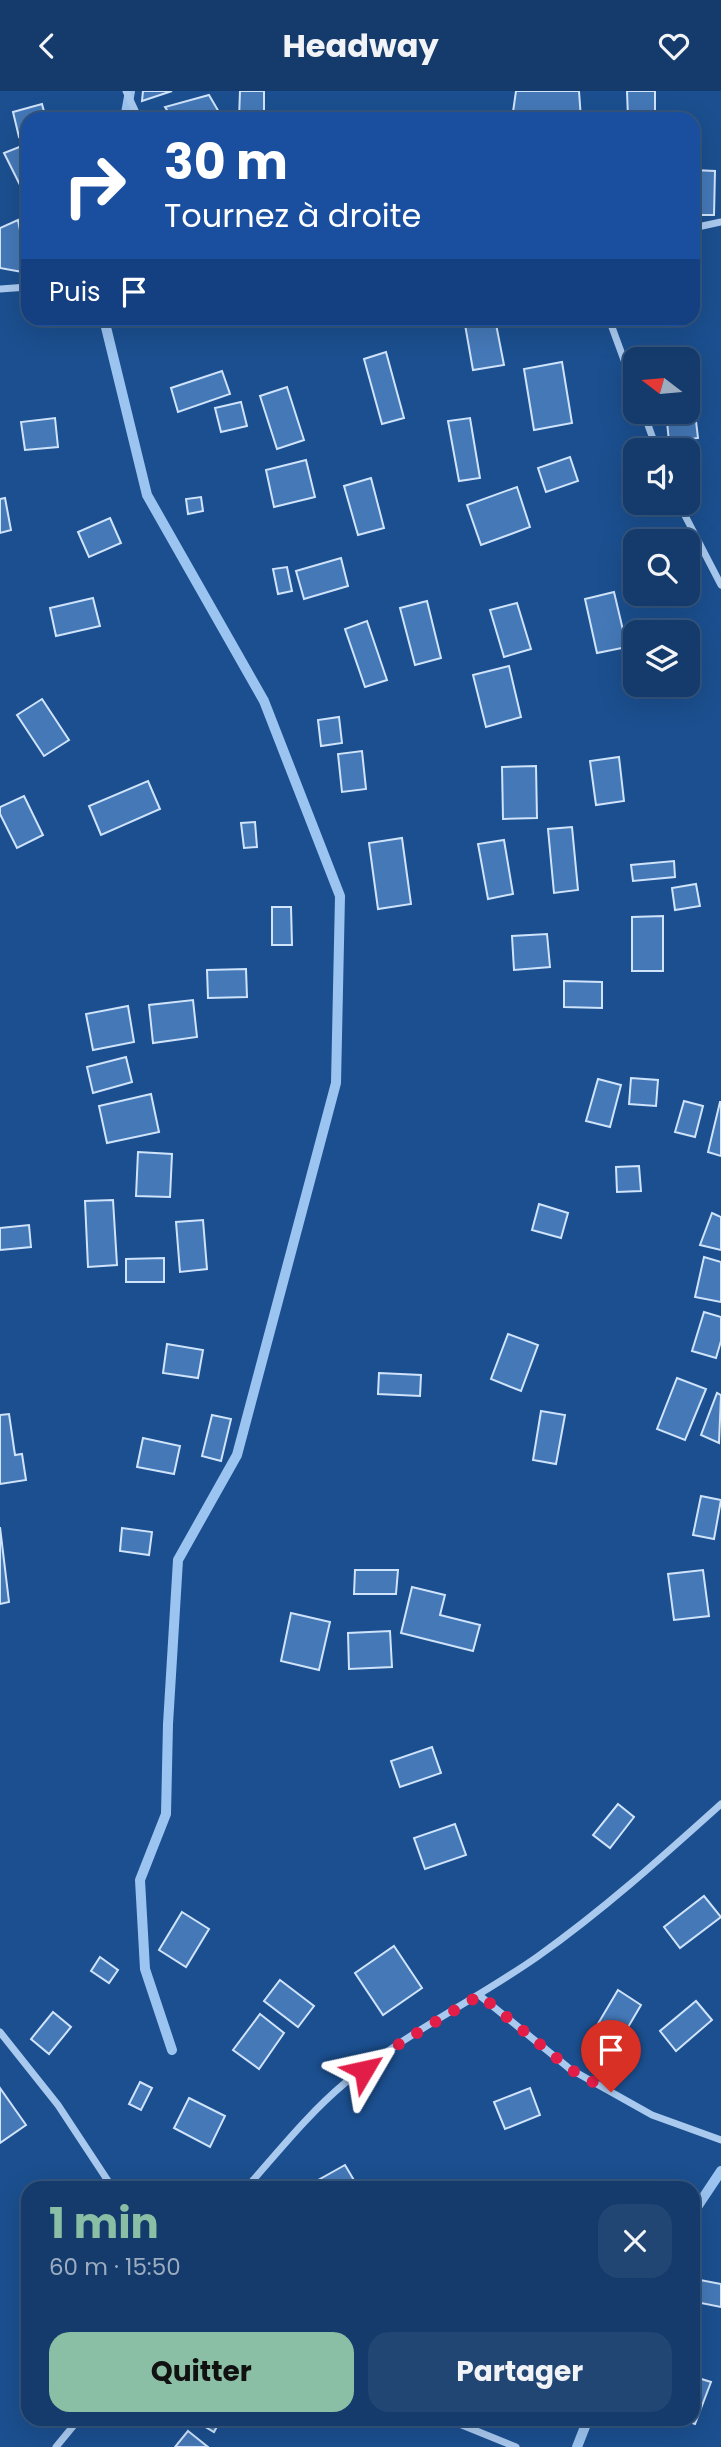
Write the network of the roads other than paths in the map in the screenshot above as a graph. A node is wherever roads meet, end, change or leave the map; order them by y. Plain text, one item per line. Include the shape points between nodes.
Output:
1 (126, 91) edge
2 (136, 112) edge
3 (721, 222) edge
4 (700, 226) edge
5 (21, 288) edge
6 (0, 289) edge
7 (612, 326) edge
8 (623, 357) edge
9 (685, 515) edge
10 (721, 585) edge
11 (721, 1804) edge
12 (480, 1995) junction
13 (0, 2032) edge
14 (721, 2140) edge
15 (108, 2181) edge
16 (252, 2181) edge
17 (73, 2426) edge
18 (464, 2426) edge
19 (56, 2447) edge
20 (516, 2447) edge

1 - 2 street
3 - 4 street
5 - 6 street
7 - 8 street
9 - 10 street
11 - 12 street via 617,1897
12 - 14 street via 570,2069 652,2115
12 - 16 street via 345,2083
13 - 15 street via 58,2105
17 - 19 street
18 - 20 street

